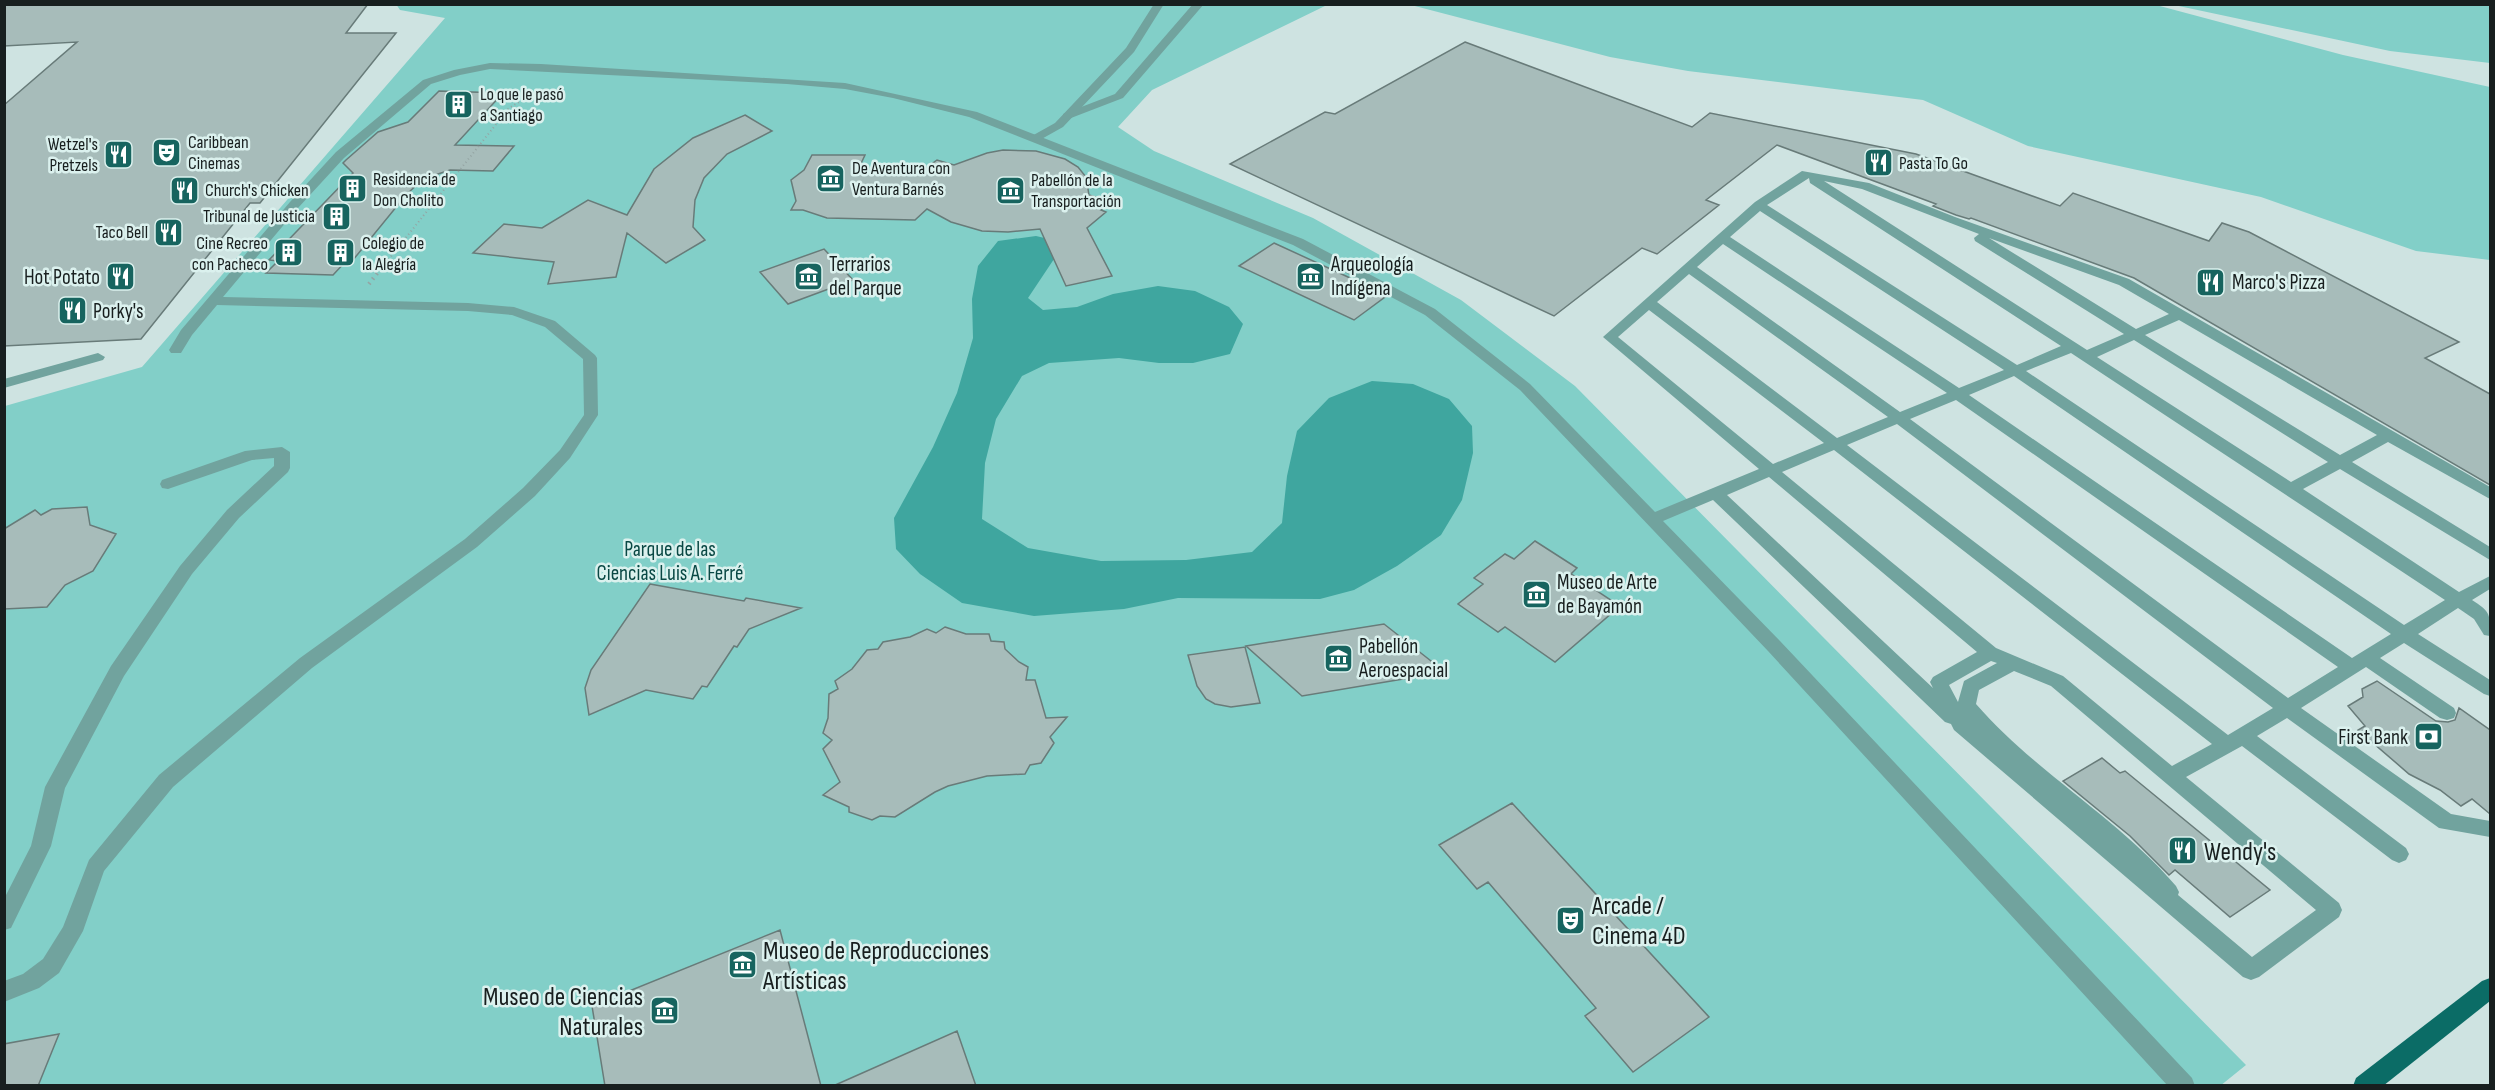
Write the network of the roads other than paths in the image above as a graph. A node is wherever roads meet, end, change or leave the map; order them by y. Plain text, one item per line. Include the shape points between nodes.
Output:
1 (1159, 4) edge
2 (1199, 4) edge
3 (1067, 116) junction
4 (1034, 139) junction
5 (1806, 174) junction
6 (1759, 205) junction
7 (1951, 220) junction
8 (1722, 238) junction
9 (1689, 267) junction
10 (213, 301) junction
11 (1648, 303) junction
12 (2180, 315) junction
13 (2134, 334) junction
14 (2072, 347) junction
15 (176, 351) dead end
16 (2086, 356) junction
17 (98, 357) dead end
18 (2015, 370) junction
19 (4, 384) edge
20 (1958, 394) junction
21 (1899, 418) junction
22 (2389, 435) junction
23 (1836, 444) junction
24 (2340, 462) junction
25 (1771, 470) junction
26 (168, 483) dead end
27 (2292, 489) junction
28 (1715, 493) junction
29 (2490, 494) edge
30 (1653, 519) junction
31 (2490, 554) edge
32 (2490, 582) edge
33 (2458, 600) junction
34 (2485, 615) edge
35 (2490, 630) edge
36 (2404, 633) junction
37 (1990, 653) junction
38 (2359, 662) junction
39 (2013, 663) junction
40 (2490, 689) edge
41 (2287, 708) junction
42 (2447, 713) dead end
43 (1961, 725) junction
44 (2235, 740) junction
45 (2172, 775) junction
46 (2490, 829) edge
47 (2398, 854) dead end
48 (2191, 920) junction
49 (4, 921) edge
50 (2490, 988) edge
51 (4, 992) edge
52 (2184, 1086) edge
53 (2364, 1086) edge

1 - 3 street via 1130,50
2 - 3 street via 1119,96
3 - 4 street
4 - 10 street via 973,114 845,86 541,67 490,66 458,72 427,82 340,155
4 - 30 street via 1298,242 1430,312 1526,387
5 - 6 street
5 - 7 street via 1865,186
5 - 14 street
6 - 8 street
6 - 18 street
7 - 12 street via 2124,282
7 - 13 street
8 - 9 street
8 - 20 street
9 - 11 street
9 - 21 street
10 - 15 street
10 - 51 street via 513,311 550,324 591,358 591,415 565,454 480,536 306,663 166,781 96,866 72,931 51,966 31,981
11 - 23 street
11 - 25 street via 1610,337
12 - 13 street
12 - 22 street
13 - 16 street
13 - 24 street
14 - 16 street
14 - 18 street
16 - 27 street
17 - 19 street
18 - 20 street
18 - 36 street
20 - 21 street
20 - 38 street
21 - 23 street
21 - 41 street
22 - 24 street
22 - 29 street
23 - 25 street
23 - 44 street
24 - 27 street
24 - 31 street
25 - 28 street
25 - 37 street
26 - 49 street via 250,455 282,452 282,468 233,514 186,570 117,671 55,787 41,846
27 - 33 street
28 - 30 street
28 - 43 street
30 - 52 street
32 - 33 street
33 - 34 street
33 - 36 street
34 - 35 street
36 - 38 street
36 - 40 street
37 - 39 street
37 - 43 street via 1939,682
38 - 41 street
38 - 42 street
39 - 45 street via 2057,681
39 - 48 street via 1970,686 1967,706 2003,746 2155,874
41 - 44 street
41 - 46 street via 2446,822
43 - 48 street
44 - 45 street
44 - 47 street
45 - 48 street via 2332,910 2251,970
50 - 53 main road

